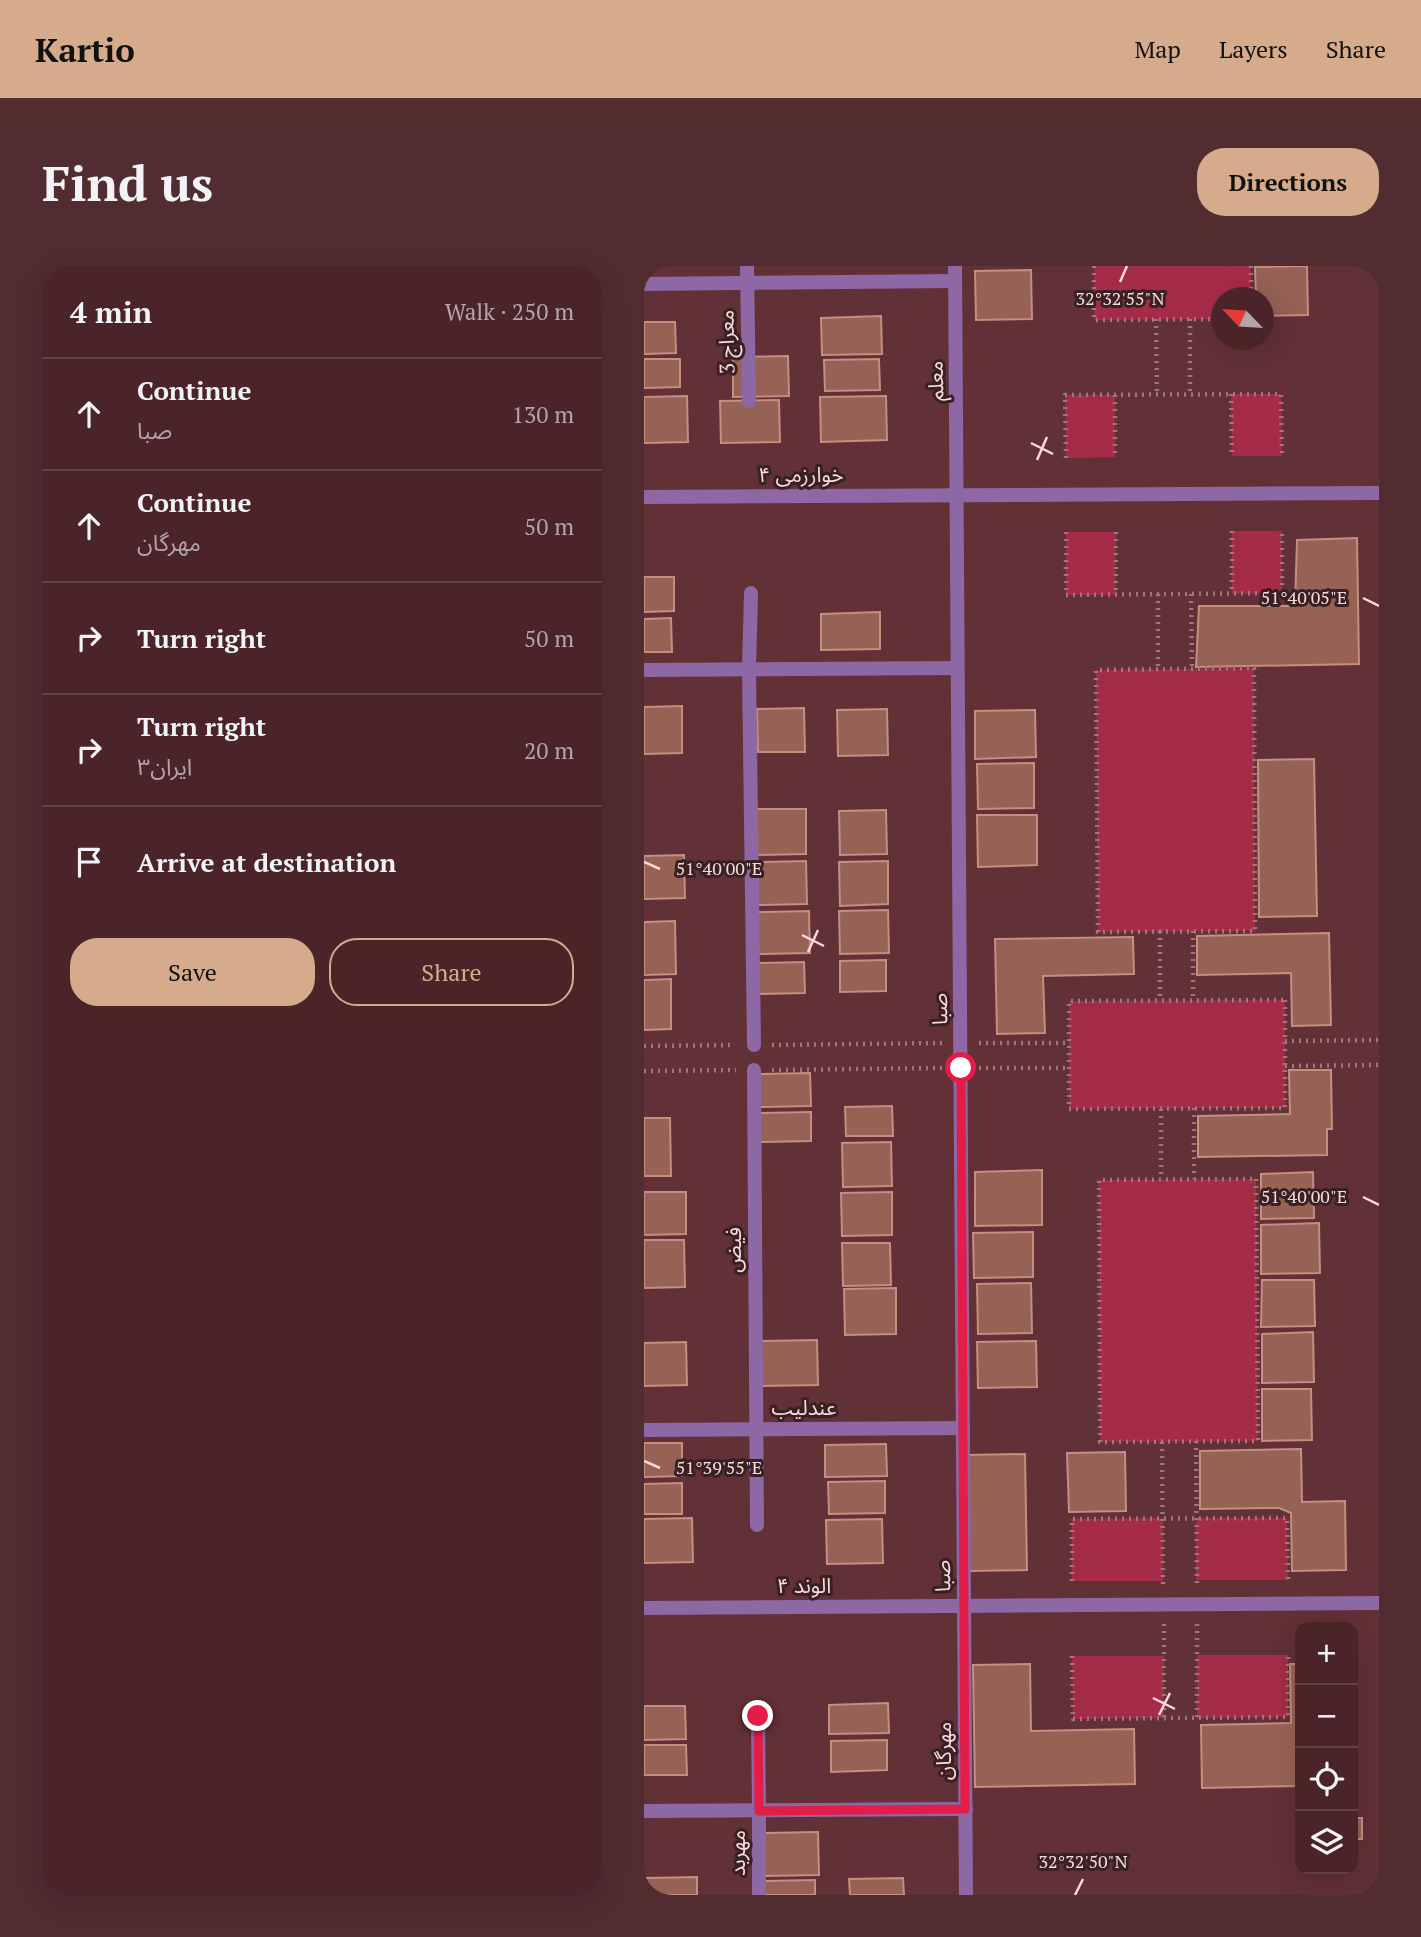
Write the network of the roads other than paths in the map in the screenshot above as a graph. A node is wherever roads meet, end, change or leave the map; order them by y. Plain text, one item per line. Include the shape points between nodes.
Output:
1 (747, 266) edge
2 (955, 266) edge
3 (955, 281) junction
4 (747, 283) junction
5 (644, 284) edge
6 (749, 401) dead end
7 (1379, 493) edge
8 (958, 495) junction
9 (644, 497) edge
10 (751, 593) dead end
11 (957, 668) junction
12 (644, 670) edge
13 (749, 670) junction
14 (754, 1045) road end
15 (754, 1070) road end
16 (963, 1428) junction
17 (756, 1429) junction
18 (644, 1430) edge
19 (757, 1525) dead end
20 (1379, 1603) edge
21 (965, 1606) junction
22 (644, 1608) edge
23 (758, 1716) dead end
24 (965, 1809) junction
25 (644, 1811) edge
26 (759, 1811) junction
27 (759, 1895) edge
28 (966, 1895) edge

1 - 4 street, معراج 3
2 - 3 street, معلم
3 - 4 street
3 - 8 street, معلم
4 - 5 street
4 - 6 street, معراج 3
7 - 8 street, خوارزمی ۴
8 - 9 street, خوارزمی ۴
8 - 11 street, صبا
10 - 13 street
11 - 13 street
11 - 16 street, صبا
12 - 13 street
13 - 14 street
15 - 17 street, فیض
16 - 17 street, عندلیب
16 - 21 street, صبا
17 - 18 street, عندلیب
17 - 19 street, فیض
20 - 21 street, الوند ۴
21 - 22 street, الوند ۴
21 - 24 street, مهرگان
23 - 26 street, مهربد
24 - 26 street
24 - 28 street, مهرگان
25 - 26 street
26 - 27 street, مهربد

